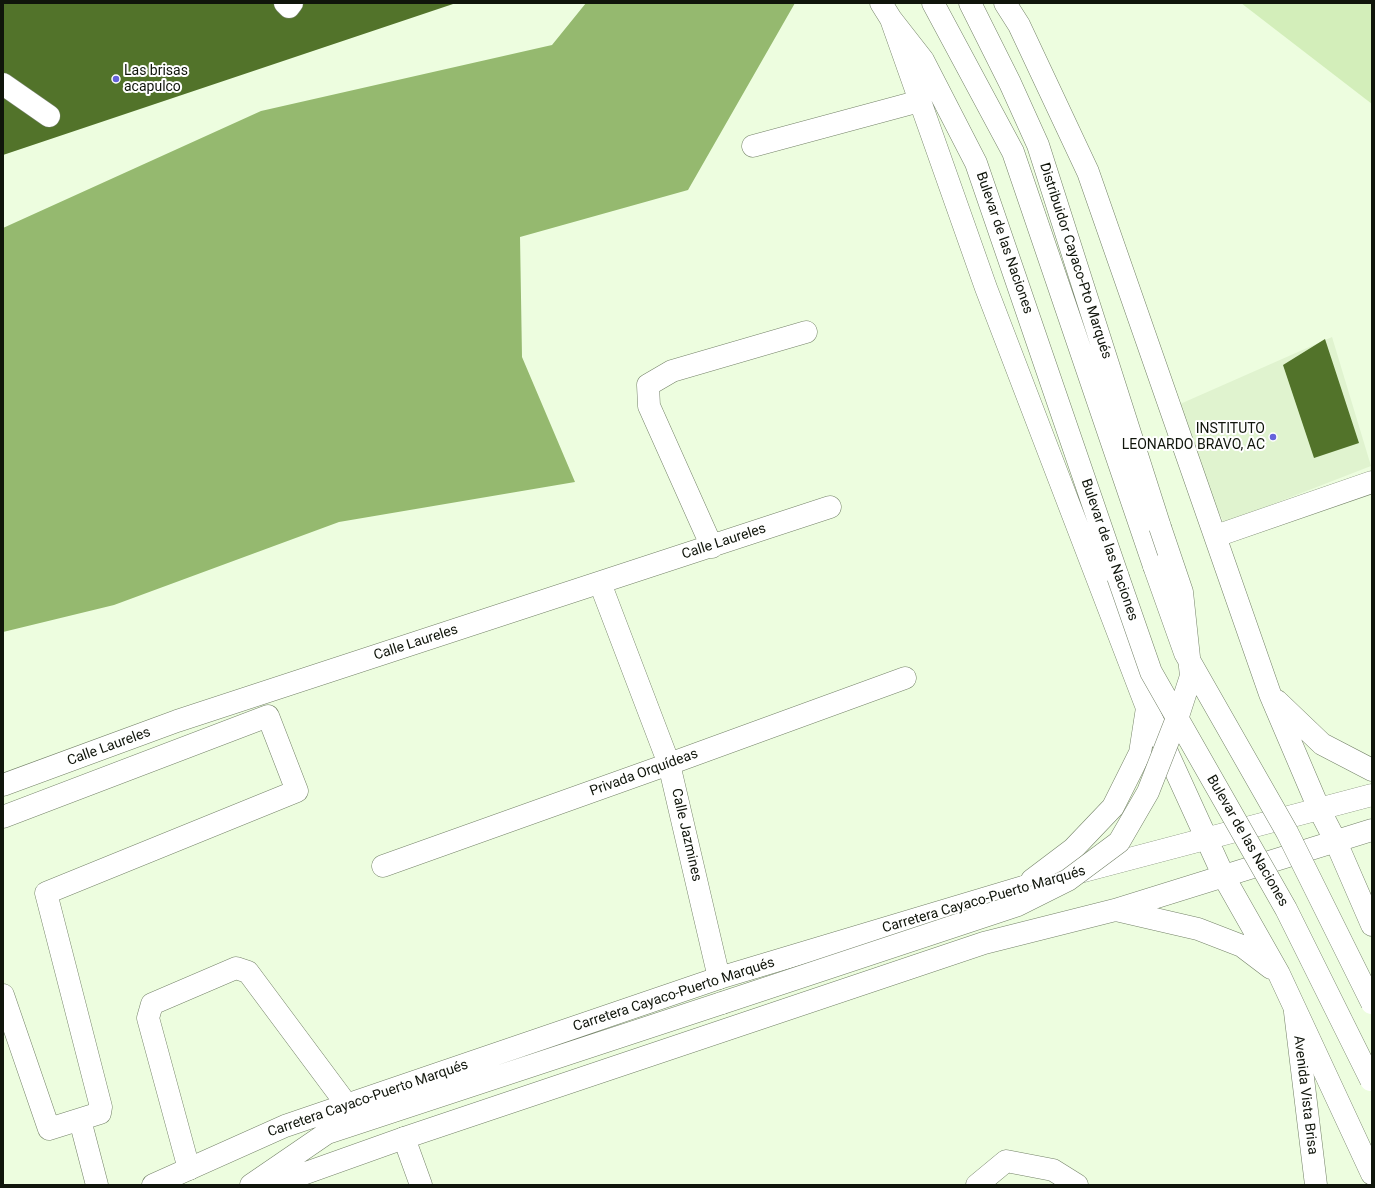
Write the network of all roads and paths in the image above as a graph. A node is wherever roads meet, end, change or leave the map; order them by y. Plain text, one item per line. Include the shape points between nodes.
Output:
1 (933, 3) edge
2 (970, 3) edge
3 (1005, 3) edge
4 (886, 11) edge
5 (3, 84) edge
6 (920, 101) junction
7 (49, 116) dead end
8 (753, 146) dead end
9 (806, 332) dead end
10 (1372, 482) edge
11 (830, 507) dead end
12 (1216, 536) junction
13 (712, 547) junction
14 (600, 583) junction
15 (904, 678) dead end
16 (1270, 694) junction
17 (1147, 708) junction
18 (669, 764) junction
19 (1372, 770) edge
20 (3, 786) edge
21 (1372, 795) edge
22 (1319, 809) junction
23 (3, 817) edge
24 (1372, 830) edge
25 (1207, 838) junction
26 (1336, 842) junction
27 (383, 866) dead end
28 (1224, 877) junction
29 (1023, 887) junction
30 (1115, 910) junction
31 (1372, 925) edge
32 (1279, 974) junction
33 (719, 978) junction
34 (3, 995) edge
35 (1372, 1003) edge
36 (1294, 1005) junction
37 (1372, 1082) edge
38 (347, 1105) junction
39 (80, 1120) junction
40 (404, 1138) junction
41 (189, 1169) junction
42 (1372, 1174) edge
43 (97, 1185) edge
44 (153, 1185) edge
45 (252, 1185) edge
46 (272, 1185) edge
47 (420, 1185) edge
48 (977, 1185) edge
49 (1077, 1185) edge
50 (1316, 1185) edge

1 - 35 main road, bridge via 1013,152 1185,653 1287,832
2 - 45 main road, Distribuidor Cayaco-Pto Marqués, bridge via 1038,145 1182,592 1191,676 1148,792 1119,842 1068,880 1018,905 327,1133
3 - 12 main road via 1019,25 1088,172
4 - 6 main road
4 - 37 main road, Bulevar de las Naciones, bridge via 923,60 976,163 1151,672 1286,909
5 - 7 main road
6 - 8 main road
6 - 17 main road via 986,288
9 - 13 main road via 672,371 648,385 649,406
10 - 12 main road
11 - 13 main road, Calle Laureles
12 - 16 main road
13 - 14 main road, Calle Laureles
14 - 18 main road, Calle Jazmines
14 - 20 main road, Calle Laureles via 177,721
15 - 18 main road, Privada Orquídeas
16 - 19 main road via 1322,744
16 - 22 main road
17 - 25 main road
17 - 29 main road via 1140,753 1113,807 1073,849
18 - 27 main road, Privada Orquídeas
18 - 33 main road, Calle Jazmines
21 - 22 main road, Carretera Cayaco-Puerto Marqués
22 - 25 main road, Carretera Cayaco-Puerto Marqués
22 - 26 main road
23 - 39 main road via 268,716 297,790 46,893 101,1107 100,1113
24 - 26 main road
25 - 28 main road
25 - 29 main road, Carretera Cayaco-Puerto Marqués
26 - 28 main road
26 - 31 main road
28 - 30 main road
28 - 32 main road
29 - 33 main road, Carretera Cayaco-Puerto Marqués
30 - 32 main road via 1198,929 1220,937 1242,946
30 - 40 main road via 984,943
32 - 36 main road
33 - 38 main road, Carretera Cayaco-Puerto Marqués
34 - 39 main road via 49,1129
36 - 42 main road
36 - 50 main road, Avenida Vista Brisa
38 - 41 main road, Carretera Cayaco-Puerto Marqués via 285,1126
38 - 41 main road via 248,972 236,968 152,1004 148,1018
39 - 43 main road
40 - 46 main road
40 - 47 main road
41 - 44 main road, Carretera Cayaco-Puerto Marqués
48 - 49 main road via 1006,1161 1053,1170

